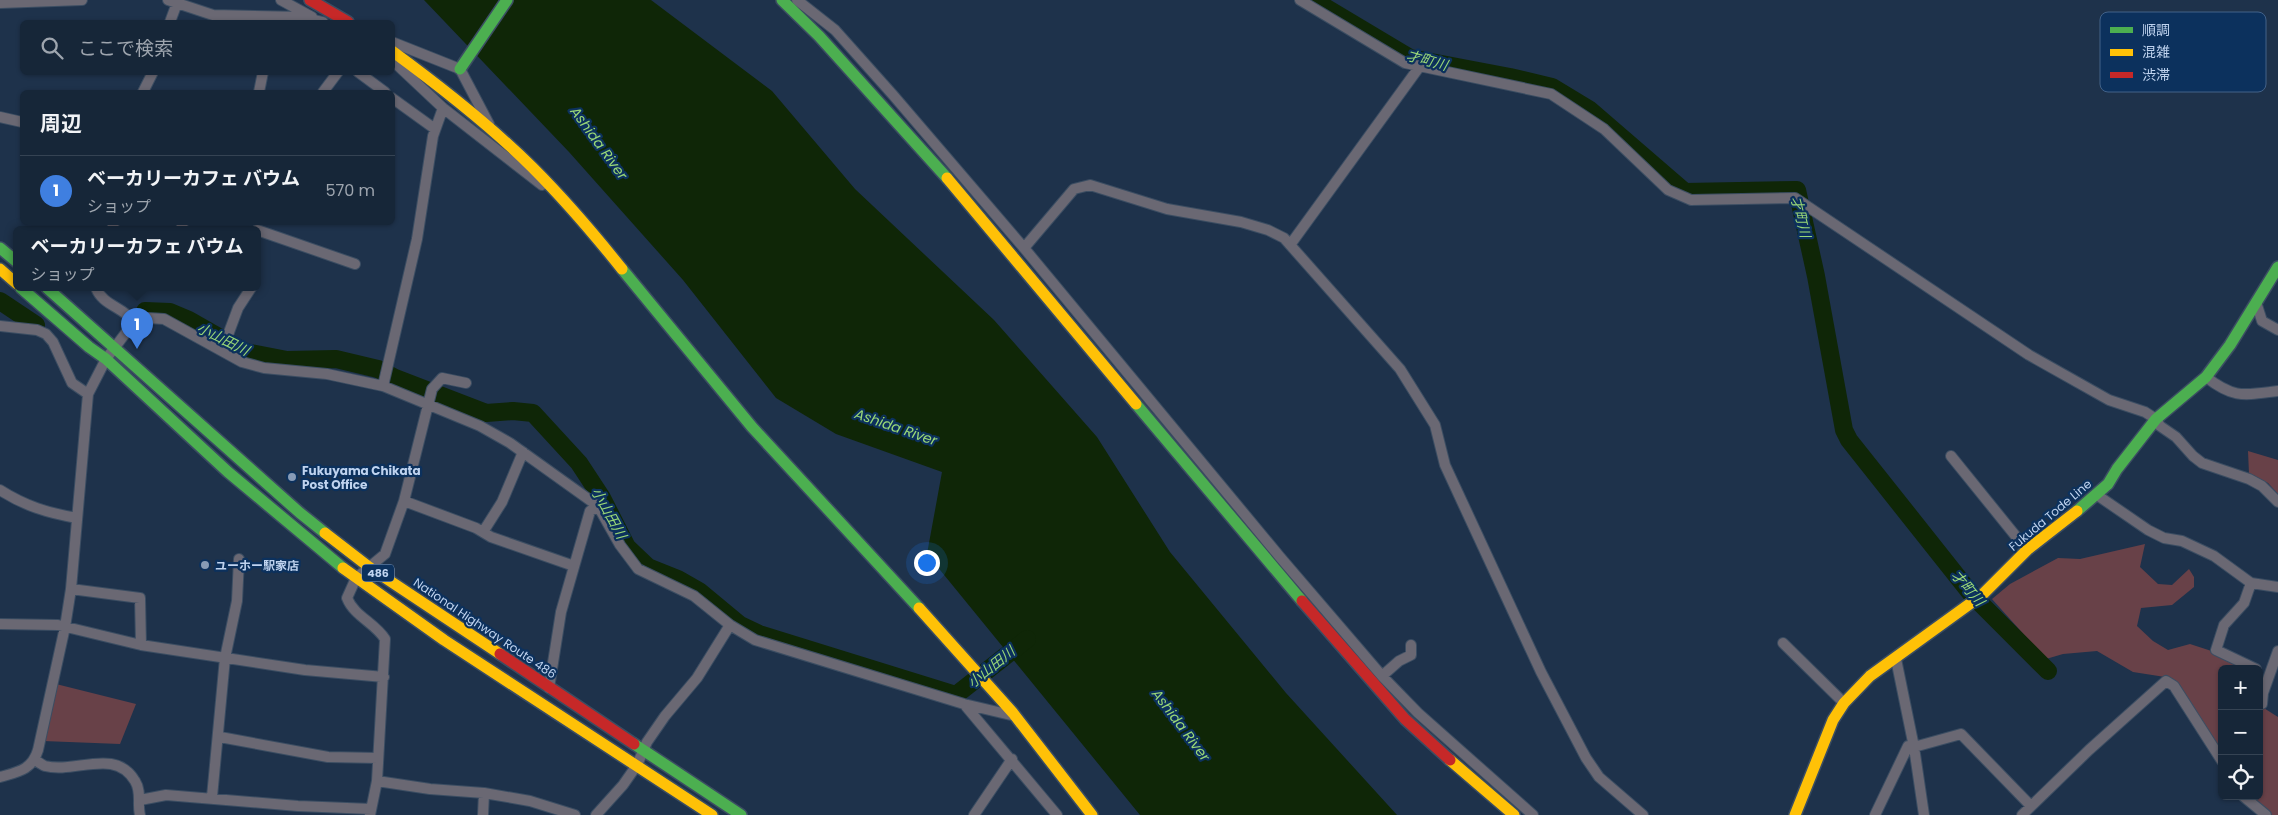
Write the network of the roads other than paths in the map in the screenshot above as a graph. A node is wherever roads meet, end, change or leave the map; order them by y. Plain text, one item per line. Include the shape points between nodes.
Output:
1 (82, 0) edge
2 (281, 0) edge
3 (310, 0) edge
4 (507, 0) edge
5 (782, 0) edge
6 (796, 0) edge
7 (1300, 0) edge
8 (173, 2) edge
9 (0, 3) edge
10 (170, 20) edge
11 (272, 20) edge
12 (313, 20) edge
13 (317, 20) edge
14 (345, 20) edge
15 (395, 43) edge
16 (395, 53) edge
17 (395, 63) edge
18 (1420, 66) junction
19 (460, 69) junction
20 (395, 70) edge
21 (152, 75) edge
22 (262, 75) edge
23 (336, 75) edge
24 (362, 75) edge
25 (411, 77) junction
26 (146, 90) edge
27 (259, 90) edge
28 (324, 90) edge
29 (382, 90) edge
30 (395, 100) edge
31 (443, 108) junction
32 (0, 117) edge
33 (20, 122) edge
34 (435, 129) junction
35 (492, 129) junction
36 (550, 185) junction
37 (261, 232) edge
38 (1290, 245) junction
39 (0, 248) edge
40 (1024, 248) junction
41 (13, 259) edge
42 (355, 264) dead end
43 (2278, 267) edge
44 (0, 269) edge
45 (13, 280) edge
46 (25, 291) edge
47 (50, 291) edge
48 (97, 291) edge
49 (249, 291) edge
50 (2256, 302) junction
51 (134, 322) junction
52 (0, 326) edge
53 (2278, 330) edge
54 (224, 345) junction
55 (115, 347) junction
56 (106, 359) junction
57 (384, 377) junction
58 (2206, 377) junction
59 (466, 383) dead end
60 (2278, 390) edge
61 (88, 394) junction
62 (430, 398) junction
63 (2156, 418) junction
64 (523, 452) junction
65 (1951, 456) dead end
66 (0, 490) edge
67 (2097, 495) junction
68 (404, 501) junction
69 (2278, 502) edge
70 (598, 506) junction
71 (77, 518) junction
72 (483, 532) junction
73 (2027, 550) junction
74 (239, 559) dead end
75 (574, 566) junction
76 (369, 567) junction
77 (356, 578) junction
78 (2251, 583) junction
79 (2278, 587) edge
80 (71, 589) junction
81 (0, 624) edge
82 (730, 625) junction
83 (65, 626) junction
84 (1783, 643) dead end
85 (141, 645) junction
86 (1411, 645) dead end
87 (2278, 651) edge
88 (225, 658) junction
89 (1896, 659) junction
90 (2248, 665) edge
91 (2263, 672) edge
92 (2270, 674) junction
93 (1382, 676) junction
94 (384, 677) junction
95 (549, 688) junction
96 (2263, 693) edge
97 (1844, 703) junction
98 (964, 704) junction
99 (1418, 713) junction
100 (1016, 716) junction
101 (220, 737) junction
102 (1426, 738) junction
103 (1914, 747) junction
104 (643, 750) junction
105 (2219, 755) edge
106 (378, 758) junction
107 (35, 760) junction
108 (1012, 760) junction
109 (637, 765) junction
110 (0, 777) edge
111 (377, 781) junction
112 (484, 793) junction
113 (212, 797) junction
114 (140, 800) junction
115 (2248, 800) edge
116 (2031, 806) junction
117 (371, 812) edge
118 (140, 815) edge
119 (483, 815) edge
120 (575, 815) edge
121 (596, 815) edge
122 (712, 815) edge
123 (741, 815) edge
124 (974, 815) edge
125 (1057, 815) edge
126 (1092, 815) edge
127 (1514, 815) edge
128 (1534, 815) edge
129 (1643, 815) edge
130 (1795, 815) edge
131 (1875, 815) edge
132 (1924, 815) edge
133 (2022, 815) edge
134 (2266, 815) edge

1 - 9 street
2 - 13 street
3 - 14 main road
4 - 19 main road
5 - 102 main road via 819,36 951,183 1243,532 1405,720
6 - 40 street via 835,30
7 - 18 street via 1405,64
8 - 10 street
8 - 11 street via 213,15
11 - 12 street via 302,17
15 - 19 street
16 - 35 main road
17 - 25 street
18 - 38 street
18 - 63 street via 1551,94 1604,129 1668,190 1691,200 1795,198 2028,355 2109,400
19 - 35 street
20 - 25 street
21 - 26 street
22 - 27 street
23 - 28 street
24 - 29 street
25 - 31 street
30 - 34 street
31 - 34 street
31 - 36 street via 544,187
32 - 33 street
34 - 57 street via 417,239
35 - 36 main road
36 - 100 main road via 610,252 751,426
37 - 42 street
38 - 40 street via 1268,230 1167,209 1090,185 1074,189
38 - 129 street via 1400,369 1435,424 1445,465 1540,672 1599,777
39 - 41 main road
40 - 93 street
43 - 50 main road, Fukuda Tode Line
44 - 45 main road
46 - 56 main road, 486
47 - 55 main road, National Highway Route 486 / 486
48 - 51 street via 114,308 130,315
49 - 54 street via 238,308
50 - 53 street via 2262,321
50 - 58 main road, Fukuda Tode Line
51 - 54 street via 148,318 164,319
51 - 55 street
52 - 61 street via 46,334 72,383
54 - 57 street via 242,362 264,368
55 - 56 street
55 - 76 main road, National Highway Route 486 / 486 via 300,513
56 - 61 street
56 - 77 main road, 486 via 200,448
57 - 62 street
58 - 60 street via 2223,391 2232,393 2245,395
58 - 63 main road, Fukuda Tode Line
59 - 62 street via 442,378
61 - 71 street
62 - 64 street
62 - 68 street
63 - 67 main road, Fukuda Tode Line
63 - 69 street via 2160,426 2202,463 2249,479 2262,486
64 - 70 street
64 - 72 street via 502,502
65 - 73 street
66 - 71 street via 38,510
67 - 73 main road, Fukuda Tode Line
67 - 78 street via 2148,530 2214,556
68 - 72 street
68 - 76 street via 385,554
70 - 75 street via 590,511
70 - 82 street via 638,569 694,596
71 - 80 street
72 - 75 street
73 - 89 main road, Fukuda Tode Line via 1976,600
74 - 88 street via 237,601
75 - 95 street via 561,612
76 - 77 street
76 - 95 main road, National Highway Route 486 / 486
77 - 94 street via 346,598 351,608 379,629 385,639
77 - 109 main road, 486 via 473,659
78 - 79 street
78 - 90 street via 2244,603 2224,625 2216,650
80 - 83 street
80 - 85 street via 140,598
81 - 83 street
82 - 98 street via 755,640
82 - 104 street via 697,678 665,716
83 - 85 street
83 - 107 street
84 - 97 street
85 - 88 street
86 - 93 street via 1411,655
87 - 92 street
88 - 94 street
88 - 101 street
89 - 97 main road, Fukuda Tode Line via 1870,676
89 - 103 street
91 - 92 street
92 - 96 street
93 - 99 street
94 - 106 street
95 - 104 main road, National Highway Route 486 / 486
97 - 130 main road, Fukuda Tode Line via 1832,720
98 - 100 street
98 - 108 street
99 - 102 street
99 - 128 street
100 - 126 main road
101 - 106 street via 328,757
101 - 113 street
102 - 127 main road
103 - 116 street via 1961,734
103 - 131 street via 1908,746
103 - 132 street
104 - 109 street
104 - 123 main road, National Highway Route 486 / 486
105 - 116 street via 2174,686 2166,681
106 - 111 street
107 - 110 street via 26,769
107 - 114 street via 45,766 102,762 116,765 136,782
108 - 124 street
108 - 125 street
109 - 121 street
109 - 122 main road, 486
111 - 112 street
111 - 117 street
112 - 119 street
112 - 120 street via 530,801
113 - 114 street via 166,795
113 - 117 street
114 - 118 street
115 - 134 street
116 - 133 street

